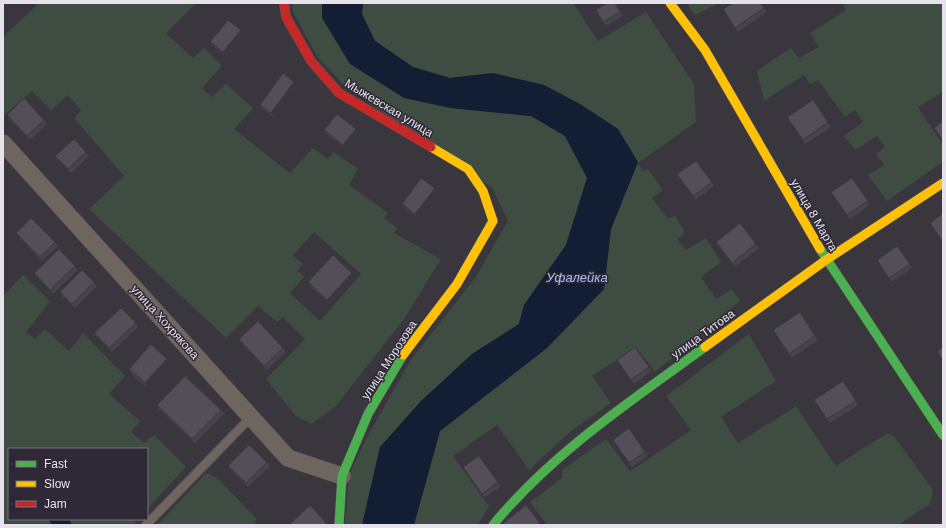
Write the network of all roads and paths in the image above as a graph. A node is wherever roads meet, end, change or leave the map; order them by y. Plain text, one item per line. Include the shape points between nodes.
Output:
1 (284, 3) edge
2 (670, 3) edge
3 (3, 143) edge
4 (943, 183) edge
5 (493, 221) joint
6 (826, 260) junction
7 (251, 417) junction
8 (943, 435) edge
9 (342, 476) junction
10 (146, 525) edge
11 (339, 525) edge
12 (493, 525) edge

1 - 5 street, Мыжевская улица via 286,17 311,61 339,93 468,169 483,191
2 - 6 street, улица 8 Марта via 705,50
3 - 7 street, улица Хохрякова
4 - 6 street, улица Титова
5 - 9 street, улица Морозова via 457,284 406,350 368,414
6 - 8 street, улица 8 Марта
6 - 12 street, улица Титова via 593,428 511,503
7 - 9 street, улица Хохрякова via 288,458
7 - 10 lane
9 - 11 street, улица Морозова

